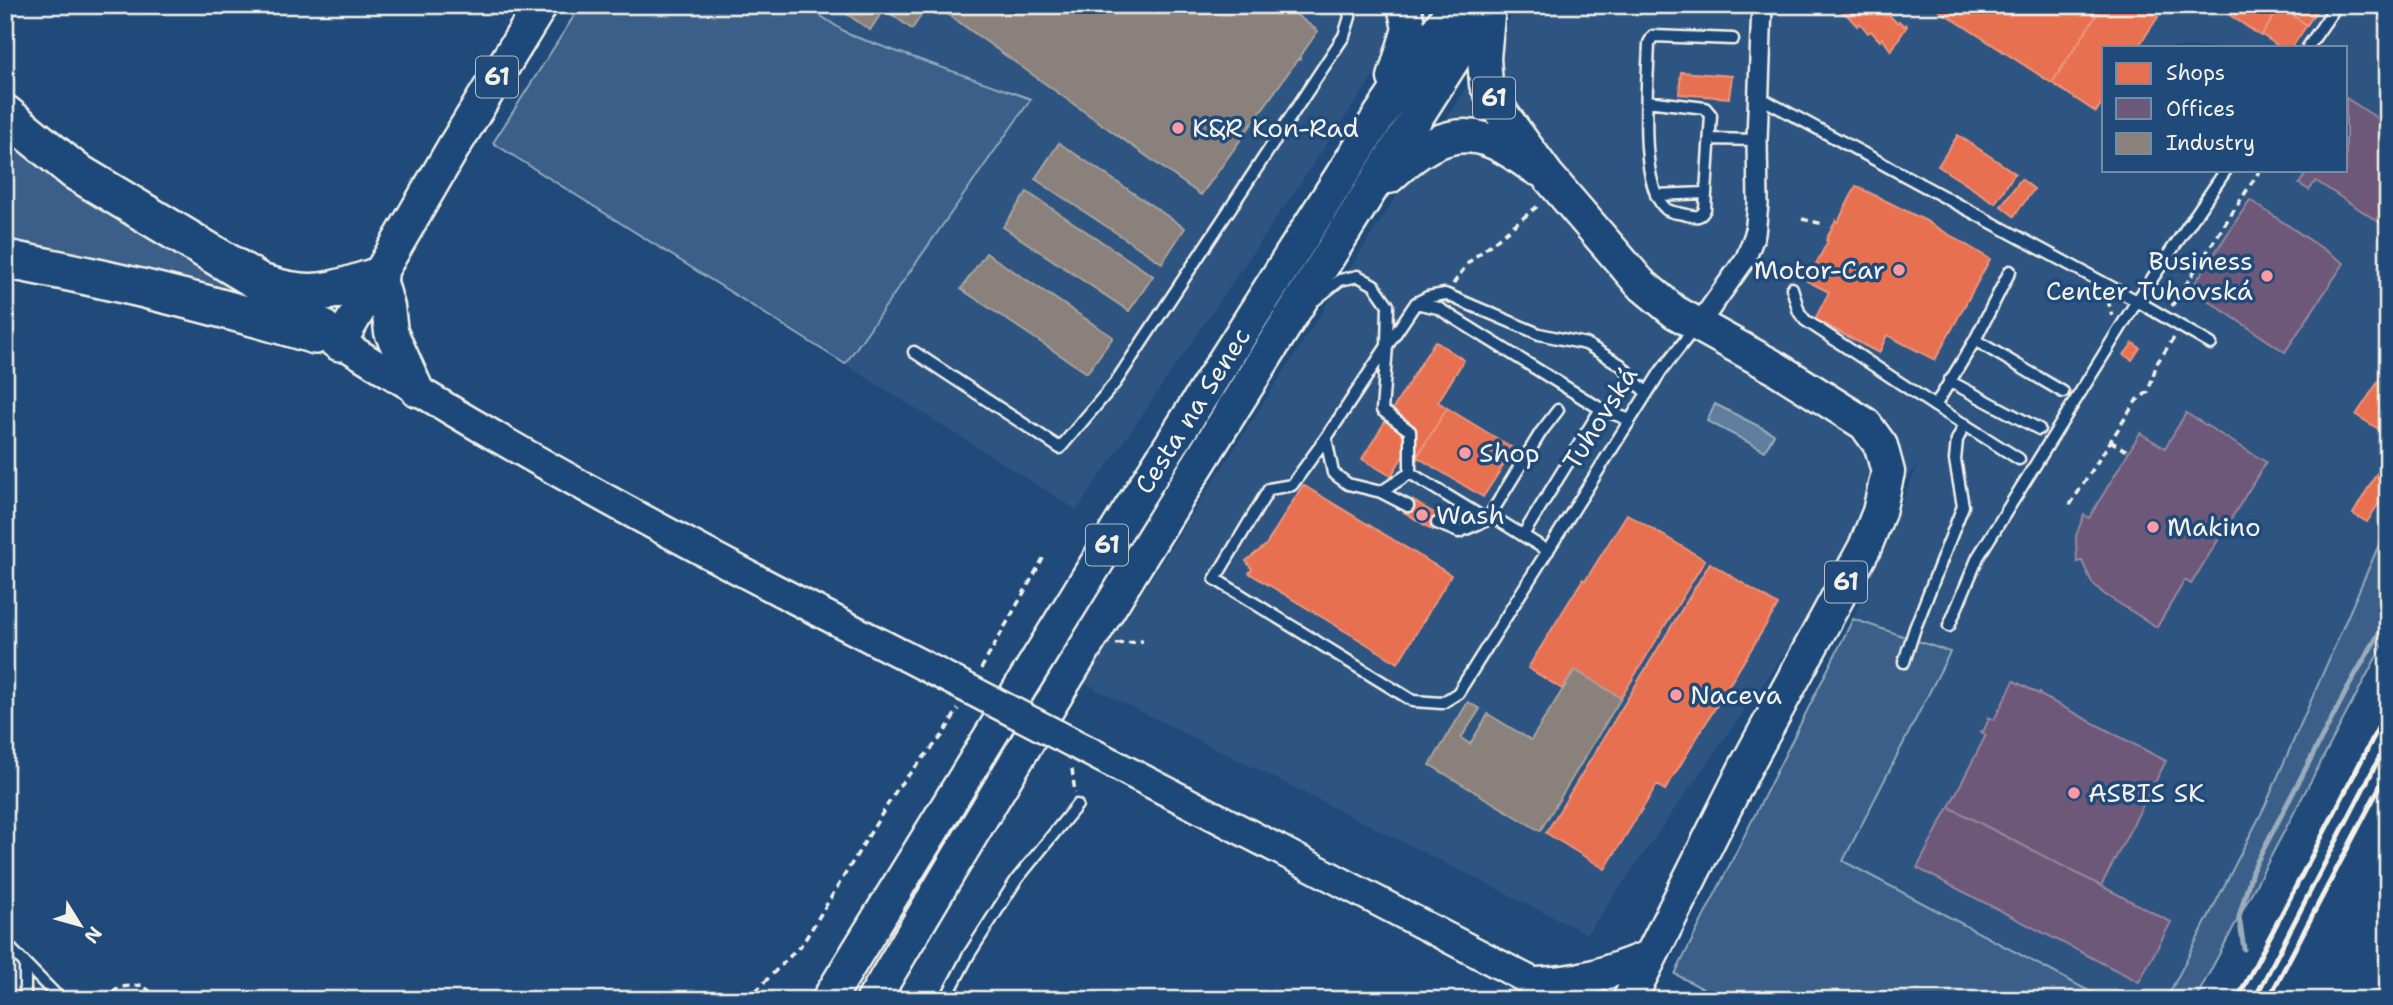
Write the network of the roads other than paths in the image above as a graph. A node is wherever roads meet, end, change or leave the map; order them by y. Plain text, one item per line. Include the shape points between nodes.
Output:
1 (541, 5) edge
2 (1347, 5) edge
3 (1405, 5) edge
4 (1455, 5) edge
5 (1489, 5) edge
6 (1762, 5) edge
7 (2337, 5) edge
8 (1733, 39) dead end
9 (2309, 46) edge
10 (1758, 97) junction
11 (1647, 101) junction
12 (5, 114) edge
13 (1380, 116) junction
14 (1711, 139) junction
15 (1757, 140) junction
16 (2225, 172) edge
17 (1543, 190) junction
18 (1706, 194) junction
19 (1656, 195) junction
20 (1362, 203) junction
21 (5, 259) edge
22 (2010, 271) dead end
23 (379, 276) junction
24 (261, 283) junction
25 (1792, 288) dead end
26 (2137, 301) junction
27 (1416, 303) junction
28 (1284, 324) junction
29 (1699, 324) junction
30 (1975, 340) junction
31 (340, 342) junction
32 (2211, 344) dead end
33 (1387, 346) junction
34 (914, 352) dead end
35 (1949, 382) junction
36 (418, 390) junction
37 (2063, 392) dead end
38 (1647, 393) junction
39 (1935, 406) junction
40 (1601, 409) junction
41 (1558, 410) dead end
42 (1630, 420) junction
43 (1965, 424) junction
44 (2039, 429) dead end
45 (1326, 438) junction
46 (2019, 459) dead end
47 (1410, 473) junction
48 (1381, 492) junction
49 (1408, 506) dead end
50 (1489, 517) junction
51 (1437, 523) dead end
52 (1523, 535) junction
53 (1548, 551) junction
54 (1949, 626) dead end
55 (1903, 662) dead end
56 (1077, 805) road end
57 (5, 943) edge
58 (1650, 957) junction
59 (25, 963) junction
60 (1536, 984) junction
61 (25, 1000) edge
62 (61, 1000) edge
63 (828, 1000) edge
64 (873, 1000) edge
65 (945, 1000) edge
66 (1567, 1000) edge
67 (1629, 1000) edge
68 (1654, 1000) edge

1 - 23 main road, 61
2 - 34 lane via 1350,18 1344,36 1115,383 1060,448
3 - 13 main road, 61 via 1409,29
4 - 13 main road, Cesta na Senec / 61
5 - 17 main road, 61 via 1486,84
5 - 20 main road, Cesta na Senec / 61
6 - 10 street, Tuhovská
7 - 9 lane
8 - 11 lane via 1653,36
10 - 15 street, Tuhovská
10 - 26 lane
11 - 14 lane via 1705,108 1711,115
11 - 19 lane via 1649,171
12 - 24 highway via 75,172
13 - 63 main road, Cesta na Senec / 61 via 1125,516
14 - 15 lane
14 - 18 lane
15 - 29 street, Tuhovská via 1758,204 1752,245
16 - 26 lane
17 - 20 main road, 61 via 1490,141 1466,136 1447,138 1408,160
17 - 29 main road, 61 via 1640,283 1675,312
18 - 19 lane
18 - 19 lane via 1705,209 1698,217 1670,211
20 - 28 main road, Cesta na Senec / 61
21 - 31 highway via 246,314
22 - 30 lane
23 - 24 highway via 309,294
23 - 31 main road, 61
23 - 36 main road via 391,332
24 - 31 highway
25 - 39 lane via 1805,320
26 - 32 lane
26 - 54 lane via 1978,557
27 - 33 lane
27 - 38 lane via 1445,294 1539,334 1586,344 1621,365
27 - 40 lane via 1438,308
28 - 33 lane via 1340,280 1358,276 1374,285 1388,305
28 - 64 main road, Cesta na Senec / 61
29 - 38 lane, Tuhovská
29 - 58 main road, 61 via 1865,424 1881,446 1888,471 1865,547 1744,770
30 - 35 lane
30 - 37 lane
31 - 36 main road
33 - 45 lane
33 - 47 lane via 1382,410 1410,431
35 - 39 lane
35 - 44 lane
36 - 60 main road, bridge via 734,568
38 - 42 lane, Tuhovská
39 - 43 lane
40 - 42 lane
40 - 52 lane
41 - 50 lane
42 - 53 lane, Tuhovská
43 - 46 lane
43 - 55 lane via 1955,460 1962,506
45 - 48 lane via 1333,473 1348,484
45 - 53 lane, Tuhovská via 1292,485 1269,489 1215,579 1413,701 1442,703 1458,693
47 - 48 lane
47 - 50 lane
48 - 49 lane
50 - 51 lane via 1459,533
50 - 52 lane
52 - 53 lane
56 - 65 lane via 1017,878
57 - 59 lane
58 - 60 main road via 1586,980
58 - 67 main road, 61
58 - 68 main road
59 - 61 lane
59 - 62 lane
60 - 66 main road

